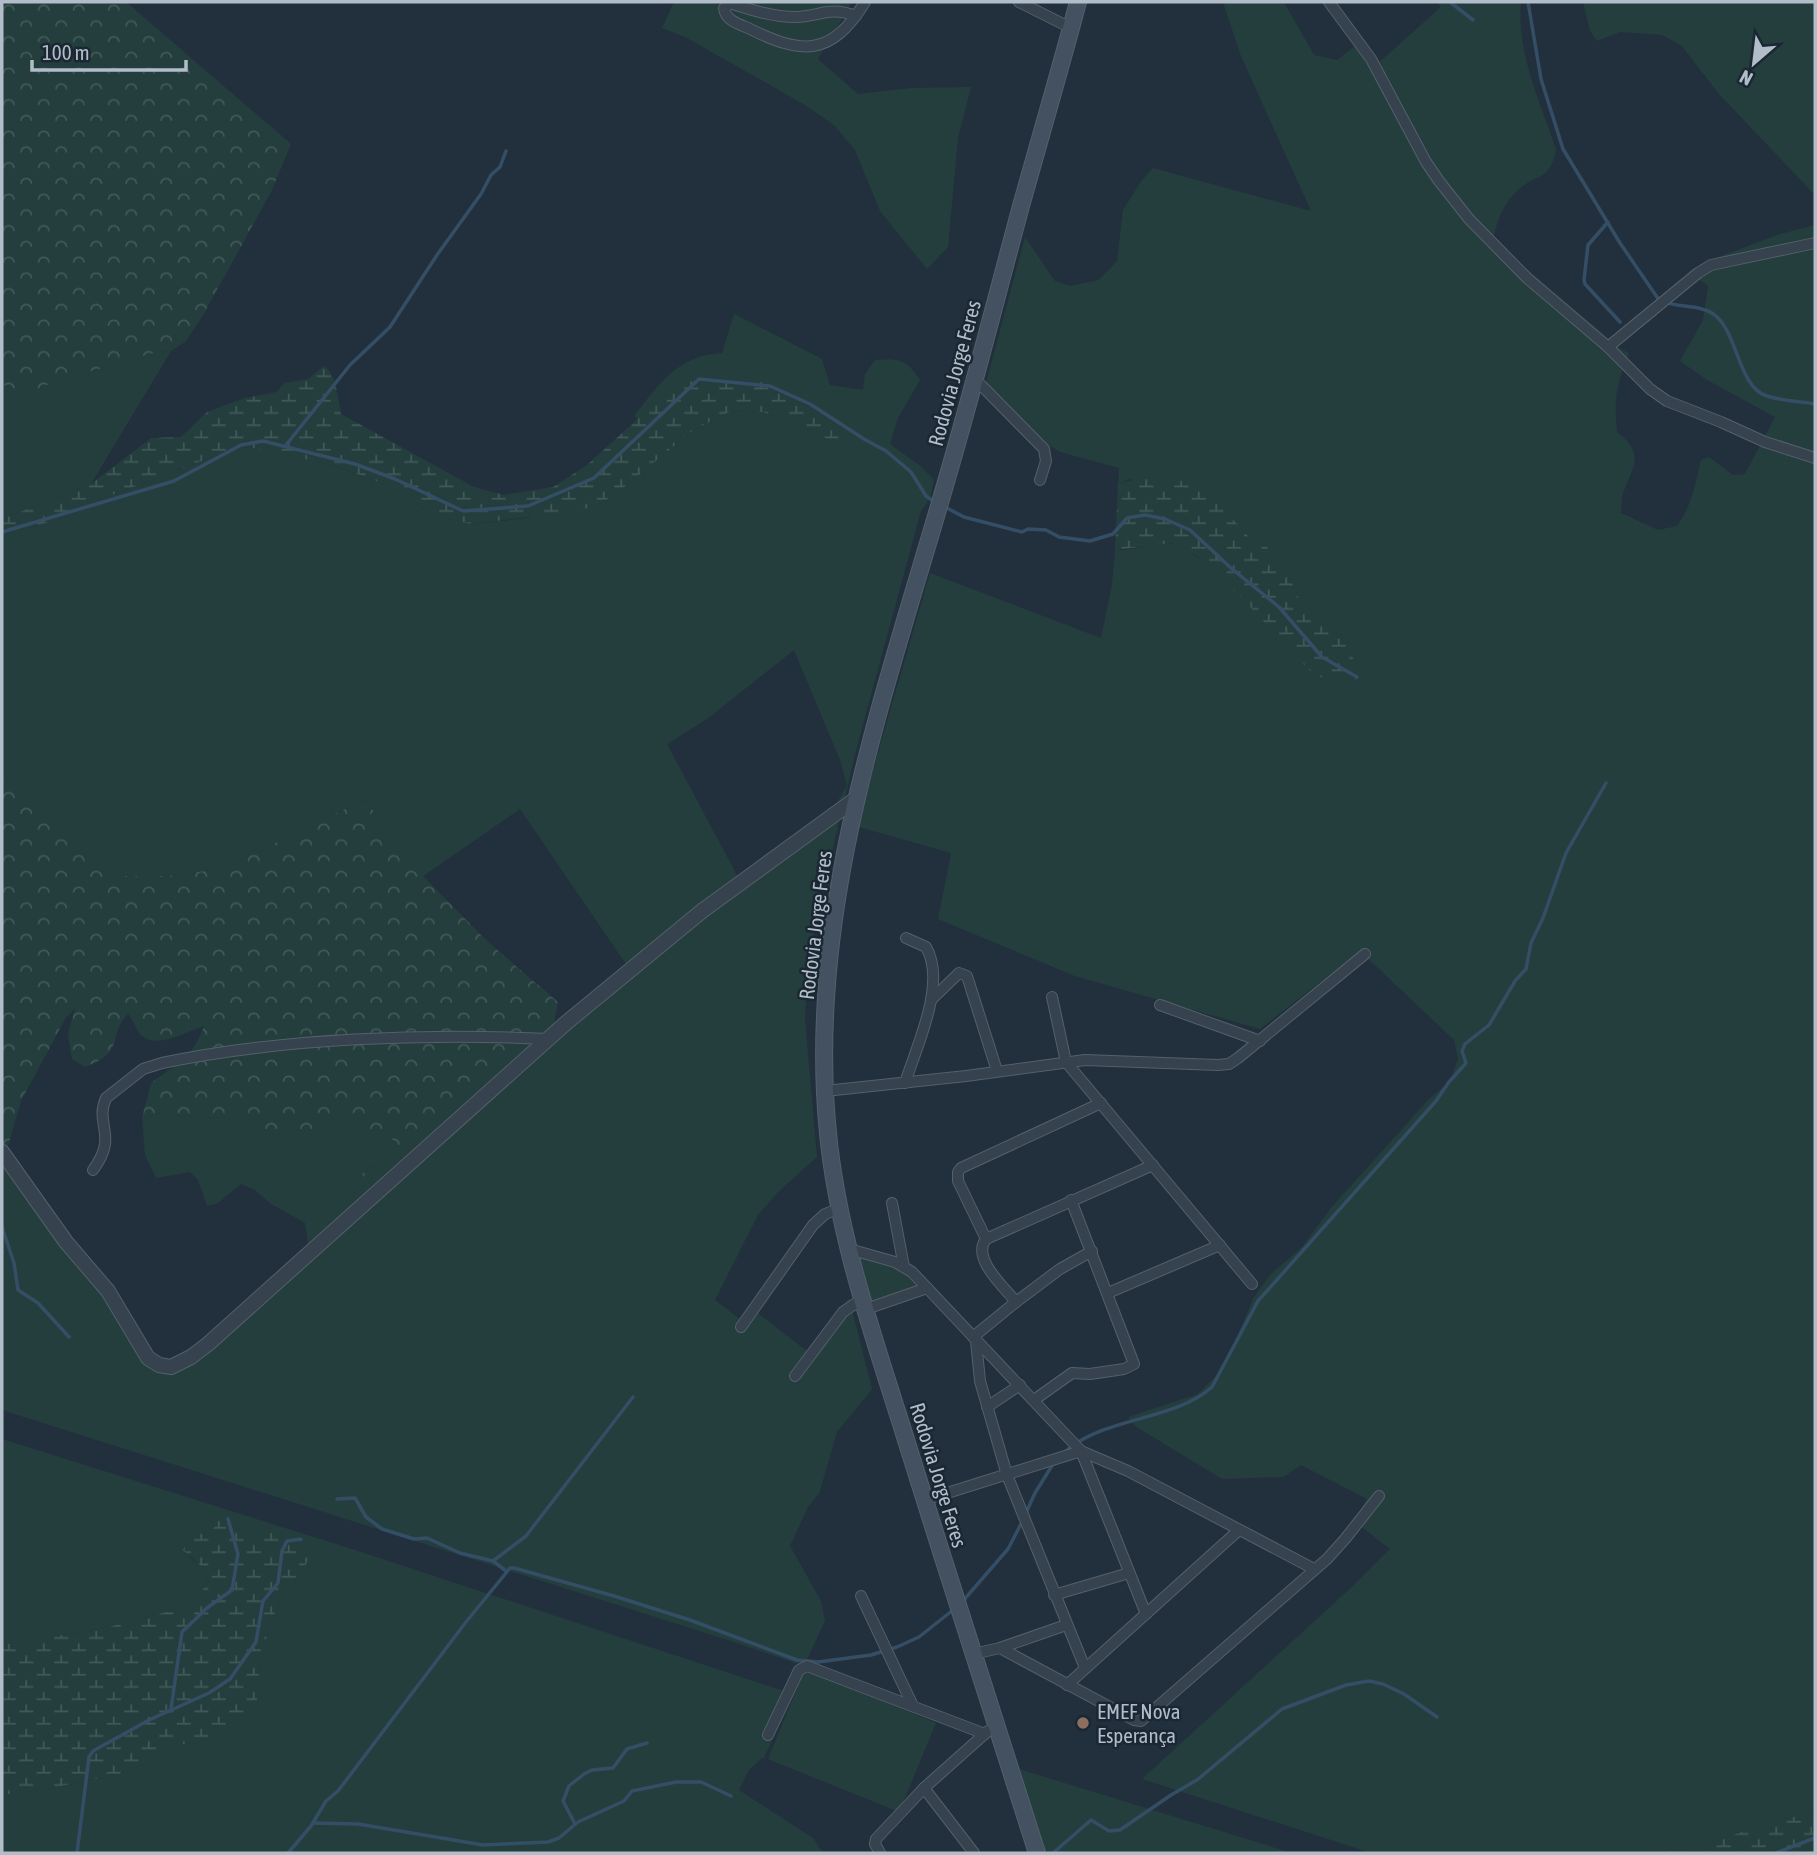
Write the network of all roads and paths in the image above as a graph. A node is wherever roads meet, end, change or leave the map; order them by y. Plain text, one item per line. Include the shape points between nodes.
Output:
1 (731, 2) edge
2 (865, 2) edge
3 (1019, 2) edge
4 (1078, 2) edge
5 (1329, 2) edge
6 (856, 16) junction
7 (1071, 27) junction
8 (1815, 243) edge
9 (1608, 347) junction
10 (974, 378) junction
11 (1815, 458) edge
12 (1040, 480) dead end
13 (857, 798) junction
14 (906, 938) dead end
15 (1365, 954) dead end
16 (1052, 997) dead end
17 (931, 1000) junction
18 (1160, 1005) dead end
19 (550, 1038) junction
20 (1260, 1041) junction
21 (1066, 1062) junction
22 (997, 1071) junction
23 (905, 1083) junction
24 (825, 1091) junction
25 (1101, 1103) junction
26 (2, 1152) edge
27 (1153, 1165) junction
28 (93, 1170) dead end
29 (1070, 1200) junction
30 (892, 1203) dead end
31 (841, 1208) junction
32 (986, 1239) junction
33 (1220, 1245) junction
34 (849, 1249) junction
35 (1092, 1251) junction
36 (904, 1267) junction
37 (1252, 1284) dead end
38 (927, 1288) junction
39 (1108, 1293) junction
40 (1016, 1302) junction
41 (864, 1304) junction
42 (741, 1326) dead end
43 (974, 1339) junction
44 (795, 1377) dead end
45 (1020, 1385) junction
46 (1034, 1400) junction
47 (987, 1407) junction
48 (1081, 1451) junction
49 (1007, 1475) junction
50 (1379, 1496) dead end
51 (925, 1500) junction
52 (1240, 1530) junction
53 (1314, 1569) junction
54 (1129, 1573) junction
55 (1054, 1595) junction
56 (861, 1596) dead end
57 (1146, 1614) junction
58 (1066, 1625) junction
59 (1000, 1648) junction
60 (973, 1654) junction
61 (1085, 1668) junction
62 (1067, 1685) junction
63 (913, 1706) junction
64 (990, 1729) junction
65 (768, 1735) dead end
66 (925, 1788) junction
67 (880, 1853) edge
68 (974, 1853) edge
69 (1037, 1853) edge

1 - 6 street via 790,17 832,10
1 - 6 street via 723,11 728,18 780,43 802,48 829,40
2 - 6 street
3 - 7 street
4 - 7 main road, Rodovia Jorge Feres
5 - 9 street via 1371,59 1426,162 1456,204 1527,278
7 - 10 main road, Rodovia Jorge Feres
8 - 9 street via 1711,265
9 - 11 street via 1667,401
10 - 12 street via 1044,449 1046,461
10 - 13 main road, Rodovia Jorge Feres
13 - 19 street via 702,911
13 - 24 main road, Rodovia Jorge Feres via 832,932
14 - 17 street via 926,947 933,961
15 - 20 street
16 - 21 street
17 - 22 street via 959,973 965,974
17 - 23 street
18 - 20 street
19 - 26 street via 208,1344 171,1367 148,1358 108,1291 65,1242
19 - 28 street via 470,1036 310,1043 162,1063 143,1069 106,1098 107,1146
20 - 21 street via 1223,1065
21 - 22 street
21 - 25 street
22 - 23 street
23 - 24 street
24 - 31 main road, Rodovia Jorge Feres
25 - 27 street
25 - 32 street via 959,1170 958,1181
27 - 29 street
27 - 33 street
29 - 32 street
29 - 35 street
30 - 36 street
31 - 34 main road, Rodovia Jorge Feres
31 - 42 street via 813,1225
32 - 40 street via 982,1257
33 - 37 street
33 - 39 street
34 - 36 street
34 - 41 main road, Rodovia Jorge Feres
35 - 39 street
35 - 40 street
36 - 38 street
38 - 41 street
38 - 43 street
39 - 46 street via 1134,1364 1090,1374 1072,1373
40 - 43 street
41 - 44 street via 843,1312
41 - 51 main road, Rodovia Jorge Feres
43 - 45 street
43 - 47 street
45 - 46 street
45 - 47 street
46 - 48 street
47 - 49 street
48 - 49 street
48 - 52 street
48 - 54 street
49 - 51 street
49 - 55 street
50 - 53 street
51 - 60 main road, Rodovia Jorge Feres
52 - 53 street
52 - 57 street
53 - 62 street via 1145,1720 1133,1720
54 - 55 street
54 - 57 street
55 - 58 street
56 - 63 street
57 - 61 street
58 - 59 street
58 - 61 street
59 - 60 street
59 - 62 street
60 - 64 main road, Rodovia Jorge Feres
61 - 62 street
63 - 64 street
63 - 65 street via 807,1666 799,1670
64 - 66 street
64 - 69 main road, Rodovia Jorge Feres
66 - 67 street via 876,1839
66 - 68 street

